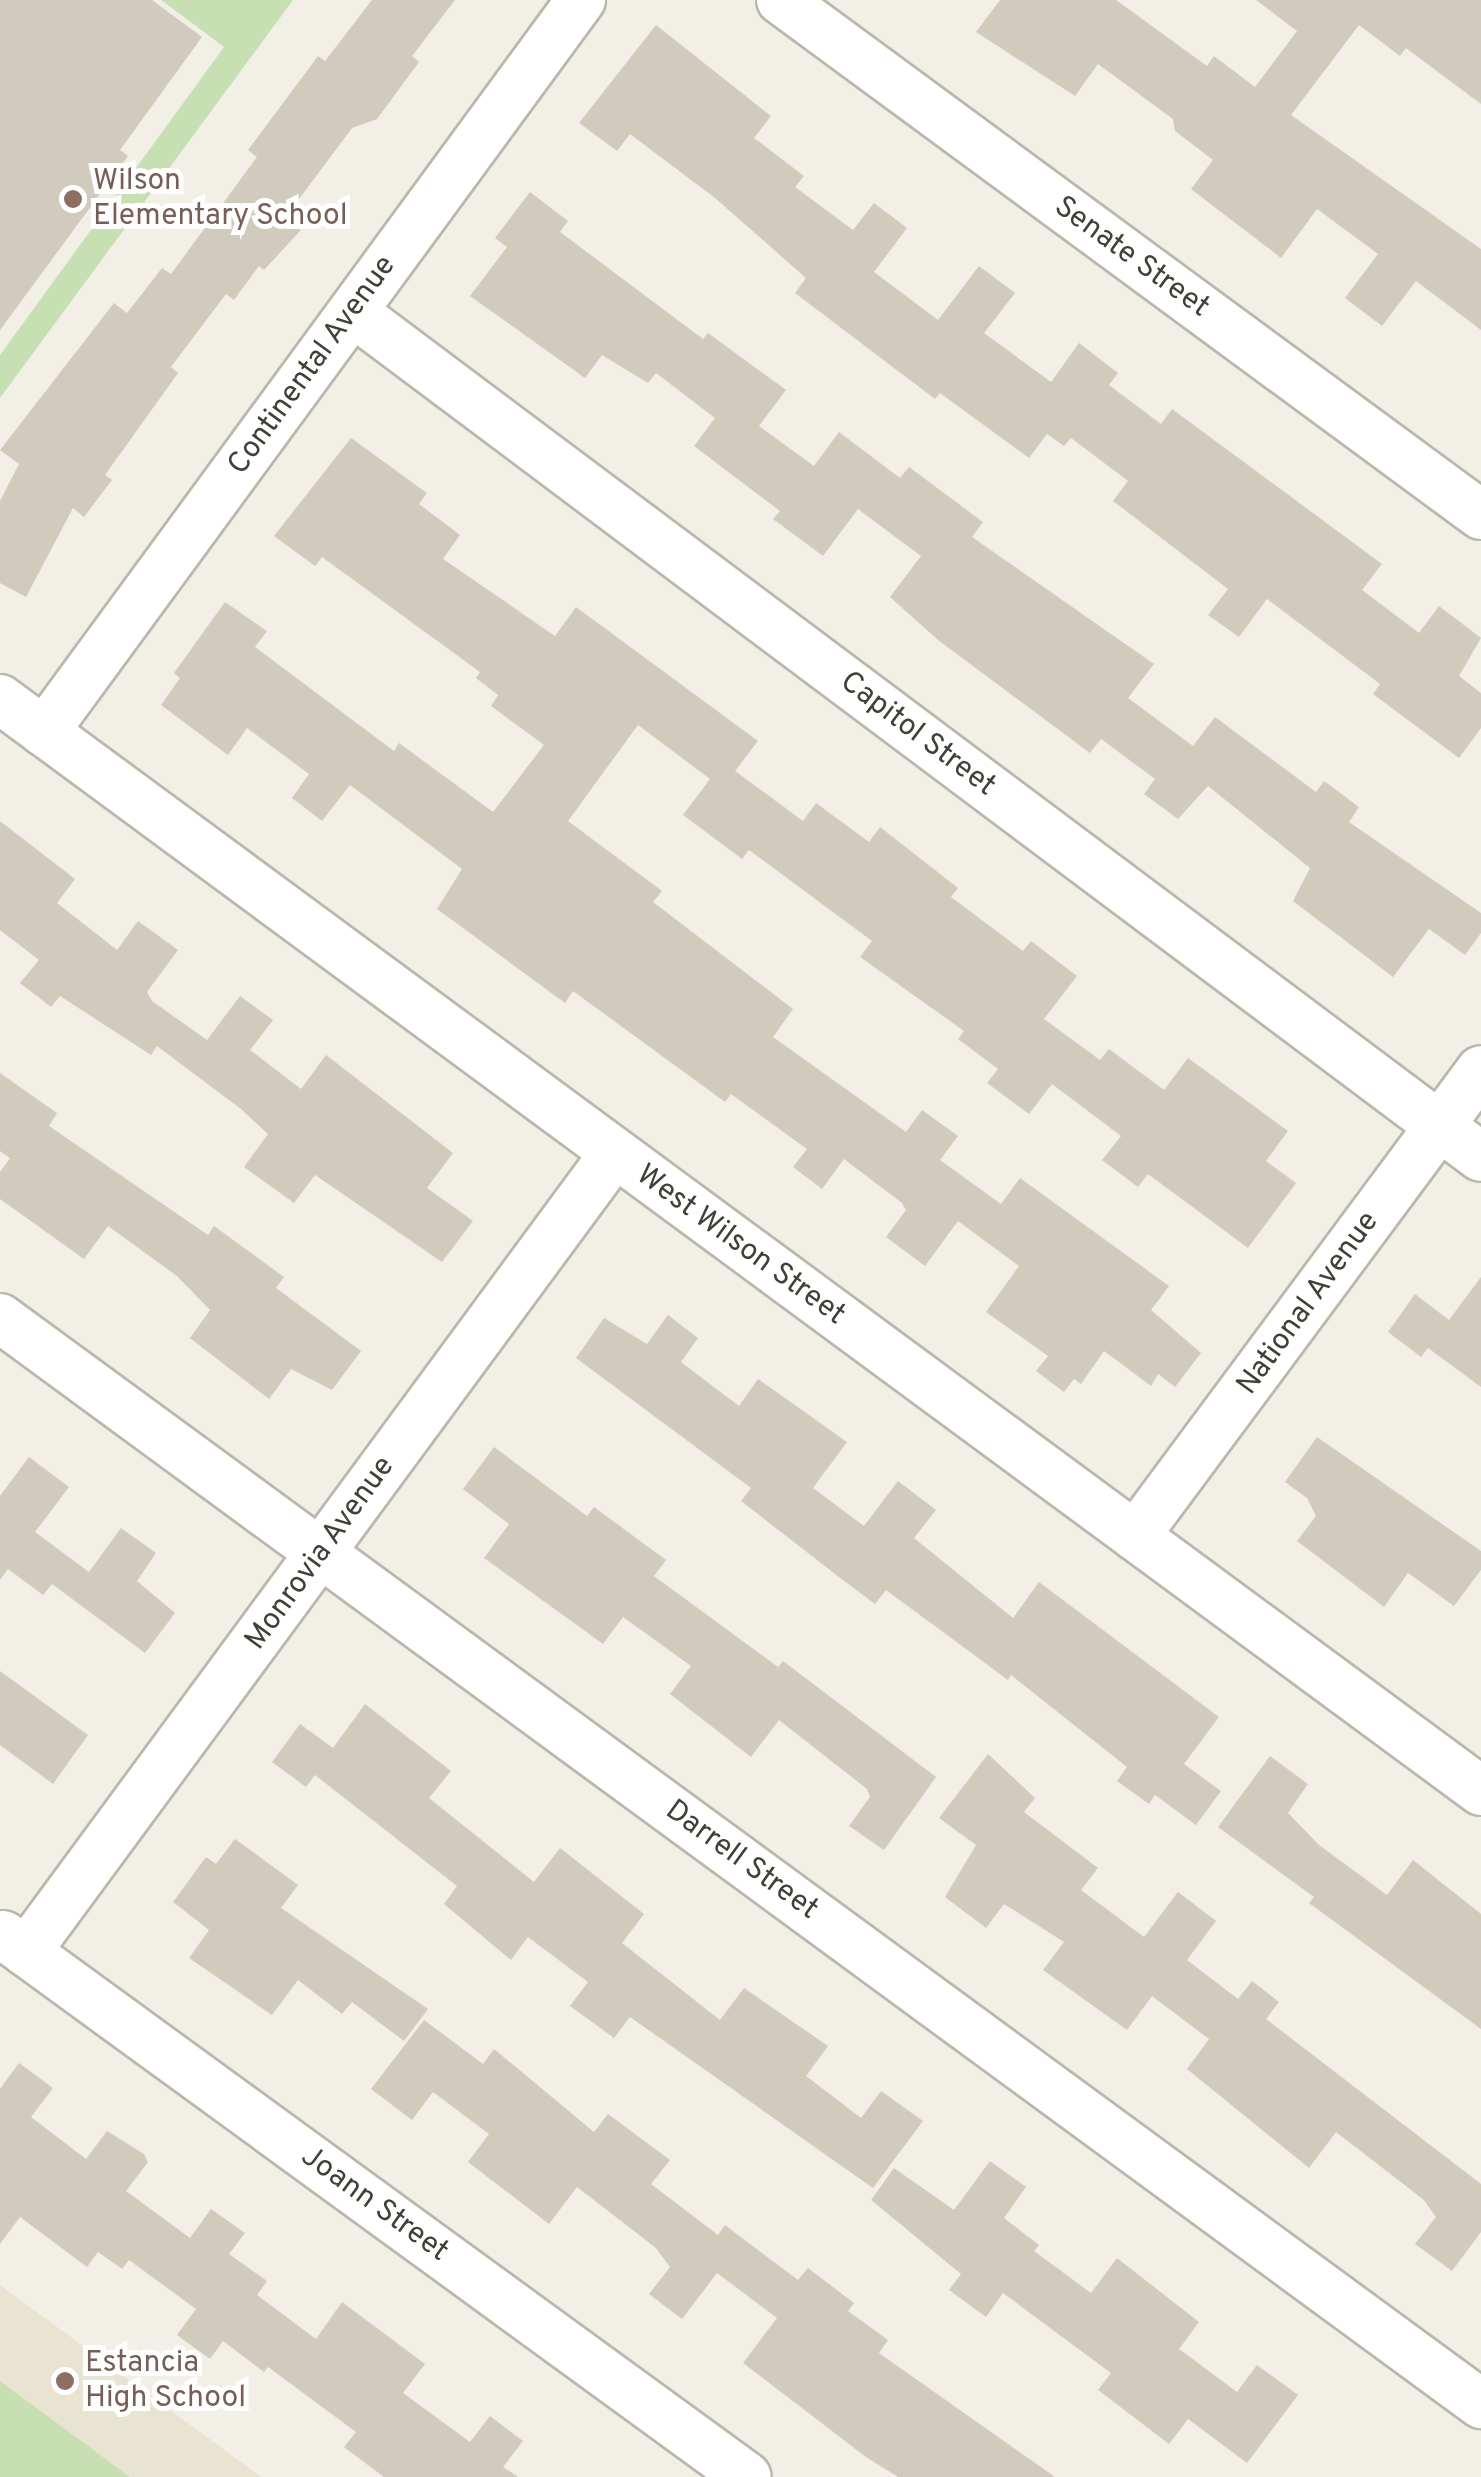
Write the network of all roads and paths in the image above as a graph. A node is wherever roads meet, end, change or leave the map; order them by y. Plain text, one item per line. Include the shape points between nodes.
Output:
1 (582, 0) edge
2 (781, 0) edge
3 (353, 312) junction
4 (1481, 515) edge
5 (0, 700) edge
6 (44, 732) junction
7 (1481, 1070) edge
8 (1439, 1127) junction
9 (614, 1154) junction
10 (1481, 1158) edge
11 (0, 1318) edge
12 (1135, 1536) junction
13 (322, 1554) junction
14 (1481, 1791) edge
15 (13, 1943) edge
16 (1481, 2404) edge
17 (747, 2477) edge

1 - 3 street, Continental Avenue
2 - 4 street, Senate Street
3 - 6 street, Continental Avenue
3 - 8 street, Capitol Street
5 - 6 street, West Wilson Street
6 - 9 street, West Wilson Street
7 - 8 street, National Avenue
8 - 10 street, Capitol Street
8 - 12 street, National Avenue
9 - 12 street, West Wilson Street
9 - 13 street, Monrovia Avenue
11 - 13 street, Darrell Street
12 - 14 street, West Wilson Street
13 - 15 street, Monrovia Avenue
13 - 16 street, Darrell Street
15 - 17 street, Joann Street

